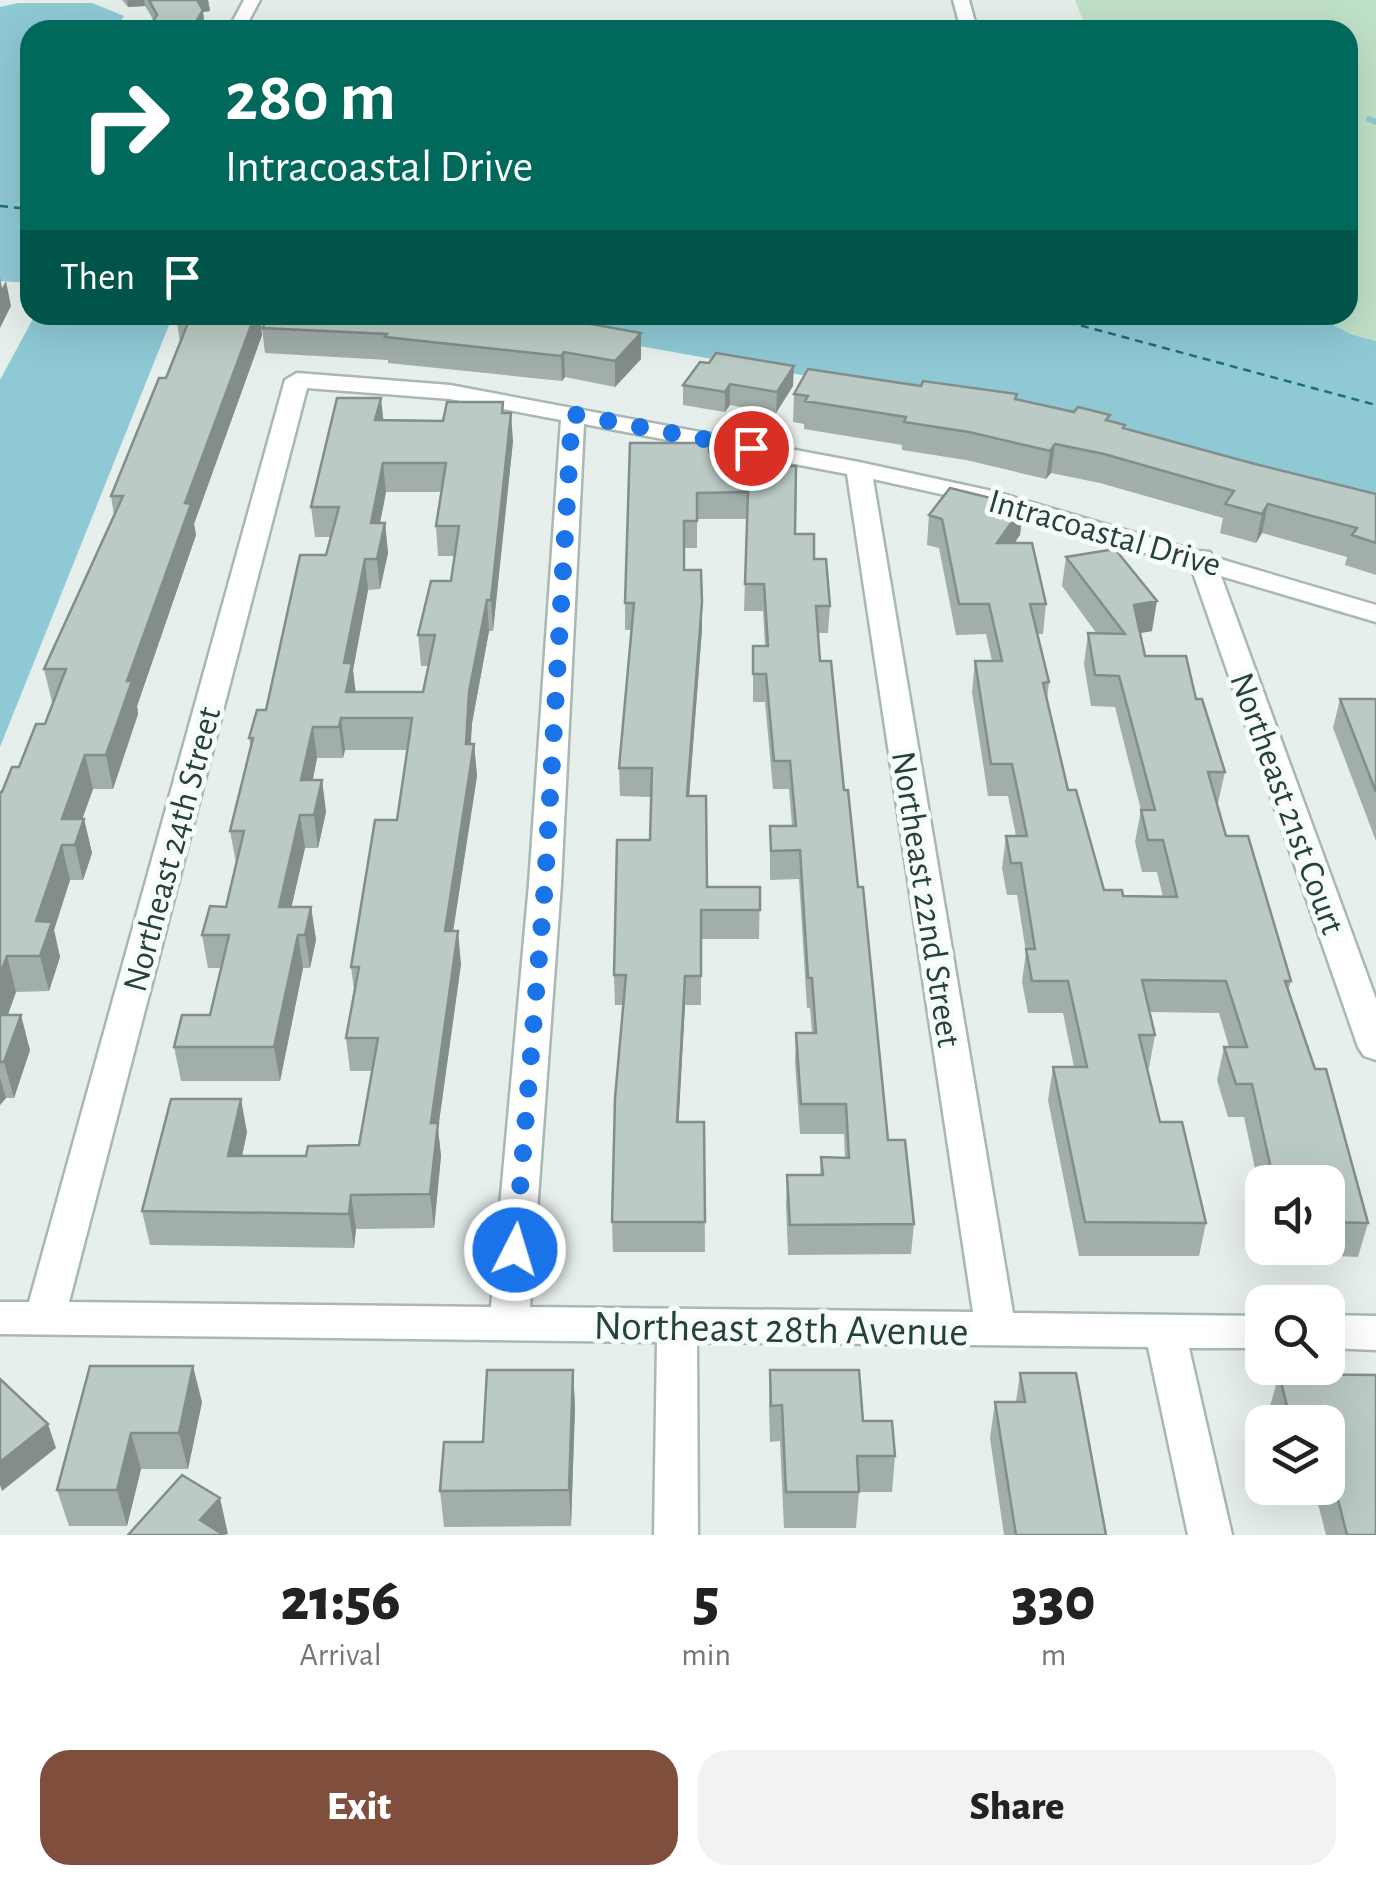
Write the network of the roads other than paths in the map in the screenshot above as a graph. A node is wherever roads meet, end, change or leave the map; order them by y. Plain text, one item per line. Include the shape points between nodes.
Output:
1 (297, 380) joint
2 (572, 414) junction
3 (858, 468) junction
4 (1201, 558) junction
5 (1376, 614) edge
6 (1376, 1047) edge
7 (0, 1318) edge
8 (45, 1318) junction
9 (509, 1324) junction
10 (677, 1325) junction
11 (996, 1329) junction
12 (1165, 1331) junction
13 (1245, 1332) edge
14 (1345, 1332) edge
15 (1376, 1333) edge
16 (676, 1535) edge
17 (1210, 1535) edge

1 - 2 street, Intracoastal Drive via 450,392
1 - 8 street, Northeast 24th Street
2 - 3 street, Intracoastal Drive
2 - 9 street via 545,884
3 - 4 street, Intracoastal Drive
3 - 11 street, Northeast 22nd Street
4 - 5 street, Intracoastal Drive
4 - 6 street, Northeast 21st Court
7 - 8 street, Northeast 28th Avenue
8 - 9 street, Northeast 28th Avenue
9 - 10 street, Northeast 28th Avenue
10 - 11 street, Northeast 28th Avenue
10 - 16 street
11 - 12 street, Northeast 28th Avenue
12 - 13 street, Northeast 28th Avenue
12 - 17 street
14 - 15 street

